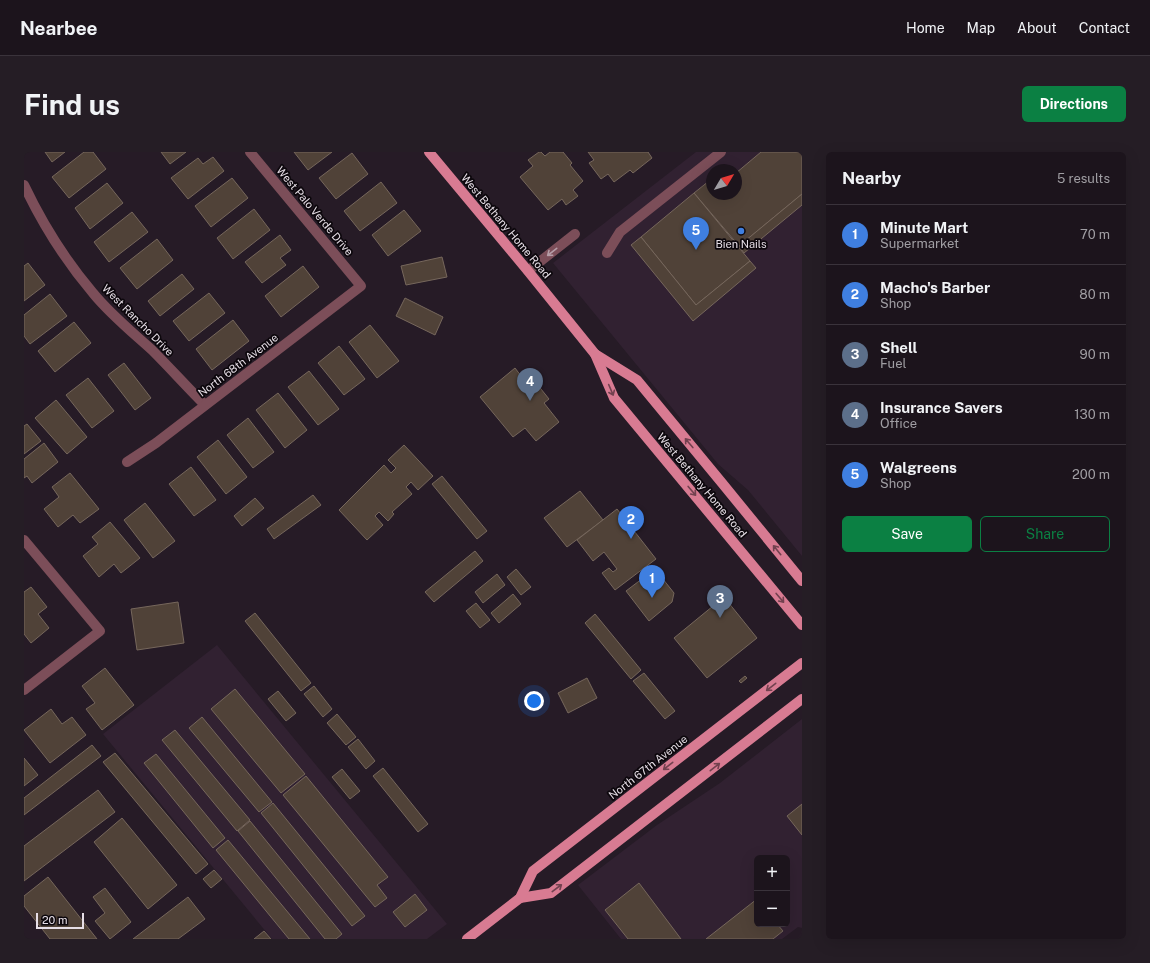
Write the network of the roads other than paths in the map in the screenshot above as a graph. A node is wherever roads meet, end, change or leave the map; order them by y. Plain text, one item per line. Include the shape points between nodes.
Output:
1 (250, 152) edge
2 (429, 152) edge
3 (722, 152) edge
4 (24, 185) edge
5 (575, 234) dead end
6 (607, 253) dead end
7 (528, 271) junction
8 (361, 286) joint
9 (595, 354) junction
10 (205, 405) junction
11 (127, 462) dead end
12 (24, 540) edge
13 (802, 581) edge
14 (802, 625) edge
15 (802, 663) edge
16 (24, 690) edge
17 (802, 699) edge
18 (520, 898) junction
19 (466, 939) edge

1 - 8 street, West Palo Verde Drive
2 - 7 main road, West Bethany Home Road
3 - 6 street via 620,232
4 - 10 street, West Rancho Drive via 47,230 92,293
5 -> 7 street
7 - 9 main road, West Bethany Home Road
8 - 10 street, North 68th Avenue
13 -> 9 main road, West Bethany Home Road via 637,380
9 -> 14 main road, West Bethany Home Road via 614,398
10 - 11 street, North 68th Avenue
12 - 16 street via 100,630
15 -> 18 main road, North 67th Avenue via 533,871
18 -> 17 main road, North 67th Avenue via 551,893
18 - 19 main road, North 67th Avenue

